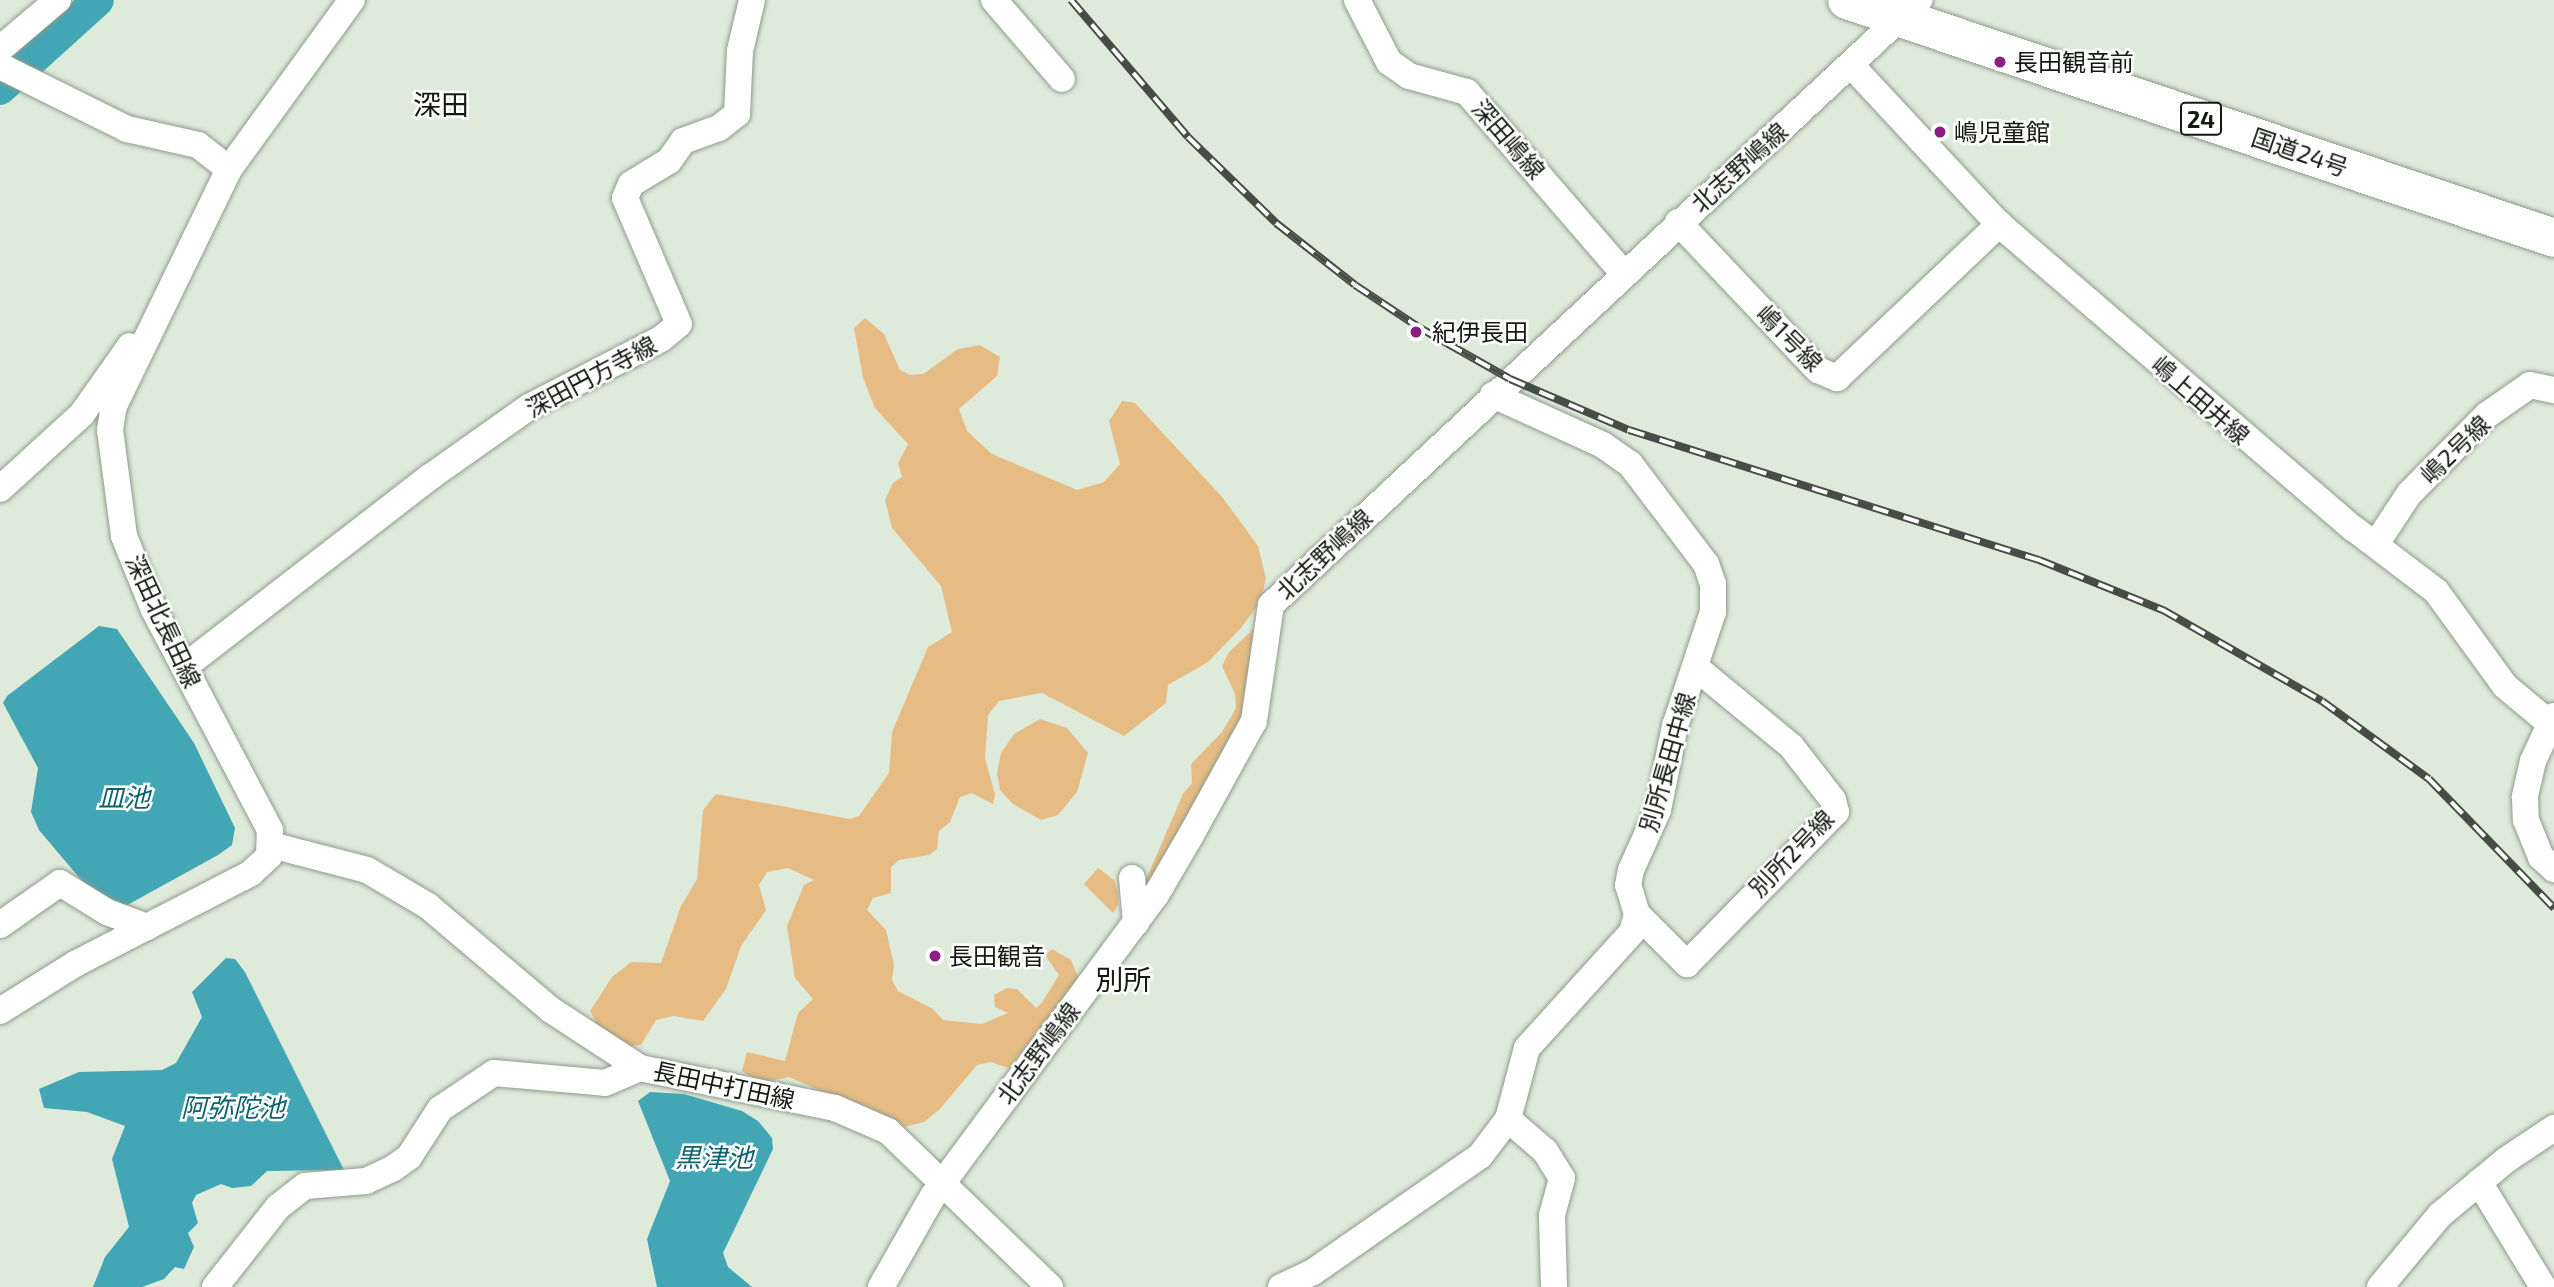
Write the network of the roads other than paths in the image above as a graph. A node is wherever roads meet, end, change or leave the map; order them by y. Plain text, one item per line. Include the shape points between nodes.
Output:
1 (58, 0) edge
2 (352, 0) edge
3 (752, 0) edge
4 (994, 0) edge
5 (1357, 0) edge
6 (1847, 0) edge
7 (1909, 9) edge
8 (1851, 65) junction
9 (8, 66) edge
10 (1062, 79) dead end
11 (229, 169) junction
12 (1678, 222) junction
13 (1999, 224) junction
14 (2554, 238) edge
15 (1623, 272) junction
16 (161, 309) junction
17 (2554, 390) edge
18 (1493, 395) junction
19 (0, 489) edge
20 (2376, 544) junction
21 (184, 667) junction
22 (1695, 667) junction
23 (2552, 723) edge
24 (271, 845) junction
25 (2554, 869) edge
26 (1132, 878) dead end
27 (1637, 914) junction
28 (1136, 923) junction
29 (0, 925) edge
30 (147, 927) junction
31 (0, 1011) edge
32 (640, 1068) junction
33 (1508, 1119) junction
34 (2554, 1128) edge
35 (944, 1180) junction
36 (2479, 1182) junction
37 (215, 1287) edge
38 (881, 1287) edge
39 (1050, 1287) edge
40 (1281, 1287) edge
41 (1554, 1287) edge
42 (2381, 1287) edge
43 (2543, 1287) edge

1 - 9 street
2 - 11 street, 深田北長田線
3 - 21 street, 深田円方寺線 via 740,51 737,114 719,128 683,141 669,161 631,184 625,198 679,324 662,339 529,407 430,477
4 - 10 street
5 - 15 street, 深田嶋線 via 1389,62 1409,76 1467,92
6 - 7 highway, 国道24号 / 24
7 - 8 street, 北志野嶋線
7 - 14 highway, 国道24号 / 24
8 - 12 street, 北志野嶋線
8 - 13 street, 嶋上田井線
9 - 11 street via 127,129 198,145
11 - 16 street, 深田北長田線
12 - 13 street, 嶋1号線 via 1818,370 1837,378
12 - 15 street, 北志野嶋線
13 - 20 street, 嶋上田井線
15 - 18 street, 北志野嶋線
16 - 19 street via 82,414
16 - 21 street, 深田北長田線 via 114,406 113,477 124,536 154,610
17 - 20 street, 嶋2号線 via 2530,385 2487,415 2409,494
18 - 22 street, 別所長田中線 via 1603,445 1630,464 1662,503 1706,564 1713,584 1713,612
18 - 28 street, 北志野嶋線 via 1271,605 1264,671 1246,740
20 - 23 street, 嶋上田井線 via 2436,591 2505,686
21 - 24 street, 深田北長田線 via 262,814
22 - 27 street, 別所長田中線 via 1675,726 1658,810 1631,870 1628,886
22 - 27 street, 別所2号線 via 1791,746 1833,800 1836,812 1687,964
23 - 25 street via 2525,797 2526,820 2536,845
24 - 30 street via 269,856 251,873
24 - 32 street, 長田中打田線 via 367,870 428,906 551,1010
26 - 28 street
27 - 33 street via 1632,932 1527,1048
28 - 35 street, 北志野嶋線
29 - 30 street via 60,883 107,912
30 - 31 street
32 - 35 street, 長田中打田線 via 835,1108 888,1130
32 - 37 street via 605,1083 494,1073 440,1109 409,1157 392,1169 366,1181 305,1186 278,1207
33 - 40 street via 1480,1156 1313,1272
33 - 41 street via 1545,1151 1562,1178 1552,1216
34 - 36 street
35 - 38 street, 北志野嶋線
35 - 39 street, 長田中打田線
36 - 42 street via 2440,1215
36 - 43 street

